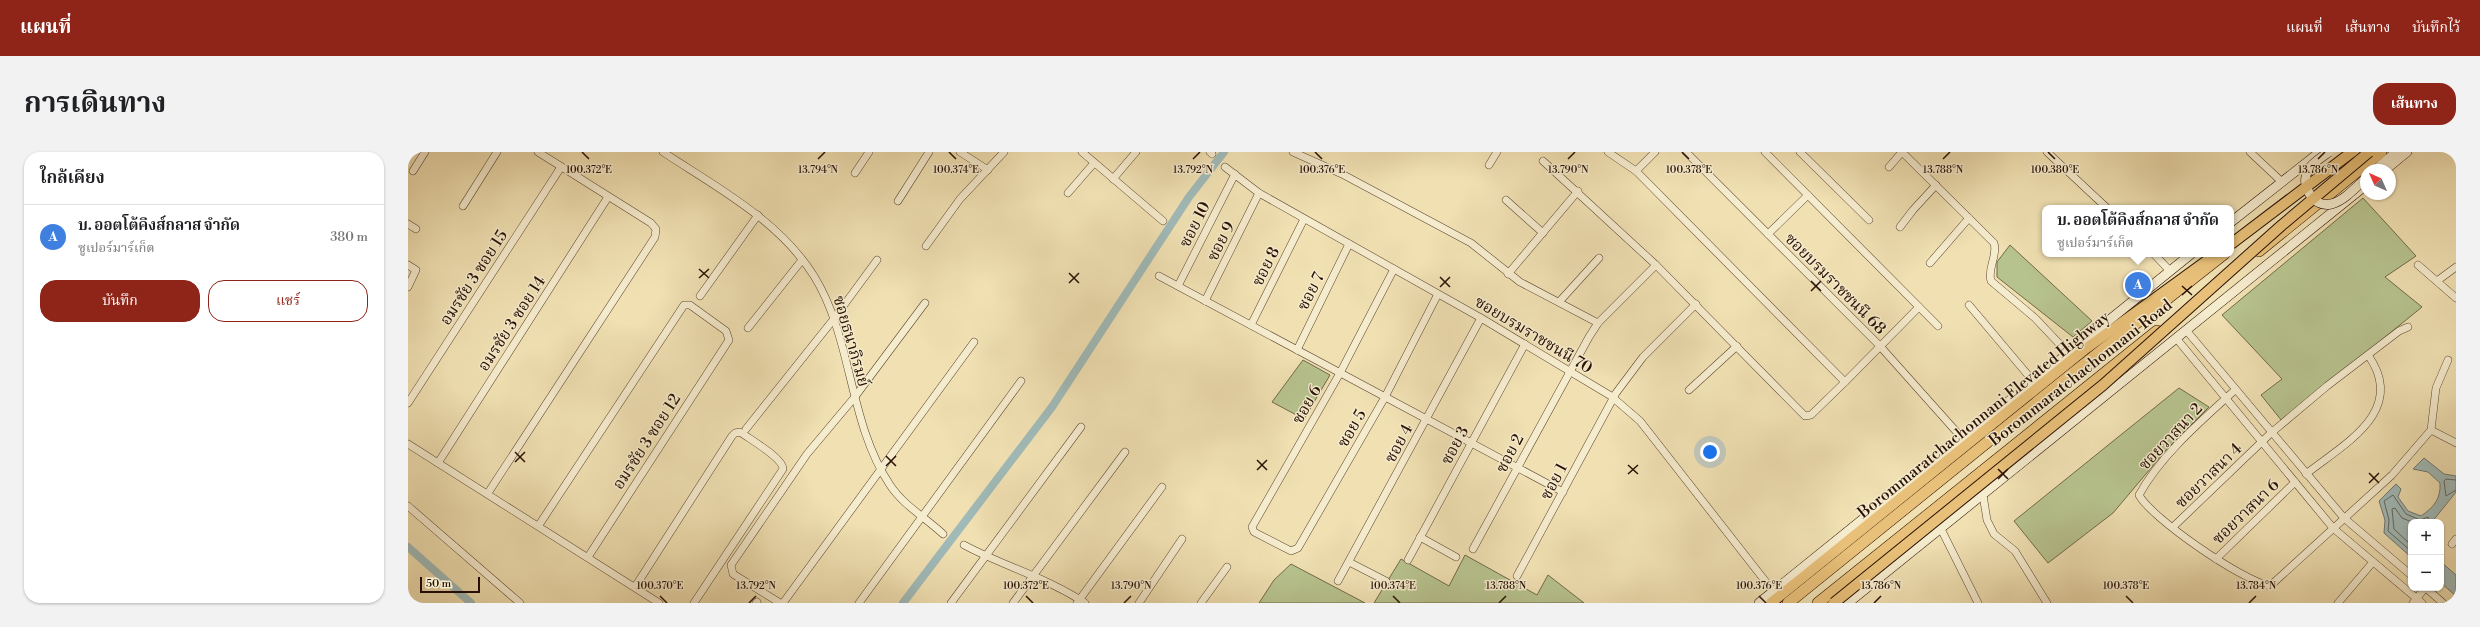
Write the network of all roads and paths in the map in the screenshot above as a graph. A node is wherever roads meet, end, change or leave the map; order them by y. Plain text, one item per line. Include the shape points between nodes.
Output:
1 (425, 152) edge
2 (497, 152) edge
3 (538, 152) edge
4 (663, 152) edge
5 (869, 152) edge
6 (929, 152) edge
7 (960, 152) edge
8 (1004, 152) edge
9 (1082, 152) edge
10 (1136, 152) edge
11 (1293, 152) edge
12 (1497, 152) edge
13 (1608, 152) edge
14 (1656, 152) edge
15 (1686, 152) edge
16 (1765, 152) edge
17 (1800, 152) edge
18 (1902, 152) edge
19 (2047, 152) edge
20 (2250, 152) edge
21 (2320, 152) edge
22 (2329, 152) edge
23 (2347, 152) edge
24 (2352, 152) edge
25 (2369, 152) edge
26 (2381, 152) edge
27 (2396, 152) edge
28 (2407, 152) edge
29 (1544, 161) dead end
30 (1094, 163) junction
31 (1489, 164) dead end
32 (2382, 164) edge
33 (2392, 164) edge
34 (1225, 166) dead end
35 (561, 167) junction
36 (1889, 167) dead end
37 (988, 170) junction
38 (413, 171) dead end
39 (1636, 172) junction
40 (856, 173) dead end
41 (1235, 174) junction
42 (1113, 179) junction
43 (2282, 182) junction
44 (2360, 183) edge
45 (1936, 185) junction
46 (2360, 190) edge
47 (1578, 191) junction
48 (1068, 193) dead end
49 (1259, 193) junction
50 (1808, 195) junction
51 (608, 197) junction
52 (1506, 200) dead end
53 (898, 201) dead end
54 (2104, 205) edge
55 (463, 206) dead end
56 (758, 215) junction
57 (1969, 218) junction
58 (1304, 219) junction
59 (1869, 220) dead end
60 (2234, 220) edge
61 (1164, 221) dead end
62 (408, 224) edge
63 (1900, 227) dead end
64 (416, 229) dead end
65 (1543, 232) junction
66 (1768, 234) junction
67 (2234, 242) edge
68 (1349, 244) junction
69 (926, 246) dead end
70 (2234, 246) edge
71 (2157, 257) edge
72 (2187, 257) edge
73 (2213, 257) edge
74 (2220, 257) edge
75 (1599, 258) dead end
76 (802, 260) junction
77 (877, 260) dead end
78 (1930, 263) dead end
79 (408, 265) edge
80 (1656, 265) junction
81 (2418, 265) dead end
82 (2456, 266) edge
83 (1394, 269) junction
84 (2170, 271) junction
85 (1508, 274) junction
86 (1159, 276) dead end
87 (2437, 281) junction
88 (1178, 286) junction
89 (408, 287) edge
90 (1438, 294) junction
91 (700, 296) dead end
92 (2456, 298) edge
93 (1205, 301) junction
94 (1559, 302) junction
95 (925, 303) dead end
96 (1696, 304) junction
97 (1969, 305) dead end
98 (1920, 307) junction
99 (1481, 318) junction
100 (834, 320) junction
101 (1598, 323) junction
102 (1251, 325) junction
103 (1938, 326) dead end
104 (2408, 327) dead end
105 (748, 328) dead end
106 (2186, 330) junction
107 (2176, 338) junction
108 (974, 342) dead end
109 (1525, 344) junction
110 (1879, 345) junction
111 (1737, 346) junction
112 (1296, 350) junction
113 (2068, 353) junction
114 (2368, 355) junction
115 (2448, 360) dead end
116 (1569, 371) junction
117 (1340, 373) junction
118 (1021, 381) dead end
119 (2033, 381) junction
120 (1845, 382) junction
121 (1690, 390) dead end
122 (2235, 390) junction
123 (1385, 397) junction
124 (854, 398) junction
125 (1614, 398) junction
126 (2225, 399) junction
127 (408, 403) edge
128 (1426, 420) junction
129 (1081, 427) dead end
130 (746, 429) dead end
131 (2431, 430) junction
132 (2271, 433) junction
133 (1962, 438) junction
134 (2262, 442) junction
135 (2456, 443) edge
136 (408, 444) edge
137 (1471, 444) junction
138 (1125, 452) dead end
139 (438, 463) junction
140 (1517, 468) junction
141 (880, 470) junction
142 (2306, 474) junction
143 (2295, 482) junction
144 (1162, 487) dead end
145 (1563, 492) junction
146 (488, 493) junction
147 (1982, 495) junction
148 (408, 506) edge
149 (924, 516) junction
150 (2344, 518) junction
151 (539, 526) junction
152 (2173, 527) junction
153 (2333, 528) junction
154 (1941, 529) junction
155 (943, 534) dead end
156 (1420, 537) junction
157 (1182, 539) dead end
158 (1272, 542) joint
159 (964, 545) dead end
160 (1473, 549) dead end
161 (588, 557) junction
162 (986, 557) junction
163 (1456, 557) dead end
164 (2216, 559) junction
165 (1408, 560) dead end
166 (1349, 562) junction
167 (2373, 562) junction
168 (1227, 566) dead end
169 (2408, 572) edge
170 (1033, 576) junction
171 (1517, 576) dead end
172 (1338, 581) dead end
173 (1386, 581) dead end
174 (635, 587) junction
175 (1773, 591) junction
176 (2424, 591) edge
177 (2430, 591) edge
178 (1080, 602) edge
179 (2417, 602) edge
180 (520, 603) edge
181 (659, 603) edge
182 (694, 603) edge
183 (782, 603) edge
184 (859, 603) edge
185 (951, 603) edge
186 (1013, 603) edge
187 (1139, 603) edge
188 (1201, 603) edge
189 (1759, 603) edge
190 (1771, 603) edge
191 (1788, 603) edge
192 (1818, 603) edge
193 (1834, 603) edge
194 (1848, 603) edge
195 (1978, 603) edge
196 (2047, 603) edge
197 (2338, 603) edge
198 (2444, 603) edge

1 - 38 street
2 - 55 street
3 - 35 street
4 - 56 street, ซอยธนาภิรมย์
5 - 40 street
6 - 53 street
7 - 37 street
8 - 37 street
9 - 30 street
10 - 42 street
11 - 85 street via 1342,174 1471,243
12 - 31 street
13 - 39 street
14 - 39 street
15 - 66 street, ซอยบรมราชชนนี 68
16 - 50 street
17 - 59 street
18 - 36 street
18 - 45 street
19 - 54 street
20 - 43 street
21 - 43 main road
22 - 44 main road, bridge via 2311,166 2306,176 2308,191 2317,201 2325,204 2338,201
23 - 70 highway
24 - 67 main road, bridge
25 - 193 main road, bridge via 2282,225 2103,385
26 - 192 highway, Borommaratchachonnani Road via 2230,275 2079,391
27 - 32 main road
28 - 33 main road
29 - 47 street
30 - 42 street
30 - 48 street
34 - 41 street, ซอยบรมราชชนนี 70
35 - 51 street
35 - 127 street, อมรชัย 3 ซอย 15
37 - 69 street via 960,199
39 - 120 street
41 - 49 street, ซอยบรมราชชนนี 70
41 - 88 street, ซอย 10
42 - 61 street
43 - 60 main road
45 - 57 street
45 - 63 street
46 - 106 main road
47 - 65 street
47 - 80 street
49 - 58 street, ซอยบรมราชชนนี 70
49 - 93 street, ซอย 9
50 - 66 street
50 - 98 street
51 - 139 street, อมรชัย 3 ซอย 14
51 - 146 street via 651,223 656,229 656,237
52 - 65 street
56 - 76 street, ซอยธนาภิรมย์
56 - 91 street
57 - 78 street
57 - 113 street via 1994,242 1996,248 1989,274 1991,281 2036,318
58 - 68 street, ซอยบรมราชชนนี 70
58 - 102 street, ซอย 8
62 - 64 street
65 - 85 street
66 - 110 street, ซอยบรมราชชนนี 68
68 - 83 street, ซอยบรมราชชนนี 70
68 - 112 street, ซอย 7
71 - 84 street
72 - 84 main road
73 - 190 main road, Borommaratchachonnani Elevated Highway via 2084,350
74 - 191 highway, Borommaratchachonnani Road
75 - 94 street
76 - 100 street, ซอยธนาภิรมย์ via 824,293
76 - 105 street
77 - 100 street
79 - 89 street via 416,270
80 - 96 street
80 - 101 street, ซอย 2
81 - 87 street
82 - 87 street
83 - 90 street, ซอยบรมราชชนนี 70
83 - 117 street, ซอย 6
84 - 113 main road
85 - 94 street
86 - 88 street
87 - 92 street
88 - 93 street
90 - 99 street, ซอยบรมราชชนนี 70
90 - 123 street, ซอย 5
93 - 102 street
94 - 101 street
95 - 124 street
96 - 111 street
96 - 125 street, ซอย 1 via 1643,357
97 - 119 street
98 - 103 street
98 - 110 street
99 - 109 street, ซอยบรมราชชนนี 70
99 - 128 street, ซอย 4
100 - 124 street, ซอยธนาภิรมย์
100 - 130 street
101 - 116 street, ซอย 2
102 - 112 street
104 - 114 street, ซอยวาสนา 4
106 - 107 main road
106 - 122 street
107 - 126 street
107 - 147 main road
108 - 141 street
109 - 116 street, ซอยบรมราชชนนี 70
109 - 137 street, ซอย 3
110 - 120 street
110 - 133 street, ซอยบรมราชชนนี 68
111 - 120 street via 1805,416 1811,415
111 - 121 street
112 - 117 street
113 - 119 main road
114 - 132 street, ซอยวาสนา 4 via 2326,386
114 - 142 street via 2380,377 2382,388 2378,410 2359,432
115 - 131 street via 2436,388
116 - 125 street, ซอยบรมราชชนนี 70
116 - 140 street, ซอย 2
117 - 123 street
117 - 158 street, ซอย 6 via 1252,527 1254,532
118 - 149 street
119 - 133 main road
122 - 126 street, ซอยวาสนา 2
122 - 132 street
123 - 128 street
123 - 158 street, ซอย 5 via 1298,548 1291,552
124 - 141 street, ซอยธนาภิรมย์
124 - 183 street via 807,454 731,566 733,574
125 - 145 street, ซอย 1
125 - 175 street, ซอยบรมราชชนนี 70 via 1645,427
126 - 134 street
126 - 152 street, ซอยวาสนา 2 via 2170,453 2138,495
128 - 137 street
128 - 166 street, ซอย 4
129 - 162 street
131 - 135 street
131 - 150 street via 2392,475
132 - 134 street, ซอยวาสนา 4
132 - 142 street
133 - 175 main road
134 - 143 street
134 - 152 street, ซอยวาสนา 4
136 - 139 street
137 - 140 street
137 - 156 street, ซอย 3
138 - 170 street
139 - 146 street
140 - 145 street
140 - 160 street, ซอย 2
141 - 149 street, ซอยธนาภิรมย์ via 898,496
141 - 183 street
142 - 150 street
143 - 153 street
143 - 164 street, ซอยวาสนา 6
144 - 178 street
145 - 171 street, ซอย 1
146 - 151 street
147 - 154 main road
147 - 196 street via 1987,520 1994,534 2015,551
148 - 180 street
149 - 155 street, ซอยธนาภิรมย์
149 - 184 street
150 - 153 street
150 - 169 street
151 - 161 street
151 - 161 street, อมรชัย 3 ซอย 12 via 684,304 690,305 726,331 729,340
152 - 164 street
153 - 164 street via 2270,586 2258,583
153 - 167 street
154 - 194 main road
154 - 195 street
156 - 163 street
156 - 165 street, ซอย 3
157 - 187 street
159 - 162 street
161 - 174 street
162 - 170 street
162 - 185 street
166 - 172 street, ซอย 4
166 - 173 street
167 - 179 street
167 - 197 street
168 - 188 street
170 - 178 street
170 - 186 street
174 - 181 street
174 - 182 street via 732,436 740,432 777,459 783,465 783,469
175 - 189 main road
176 - 179 street
177 - 198 street

